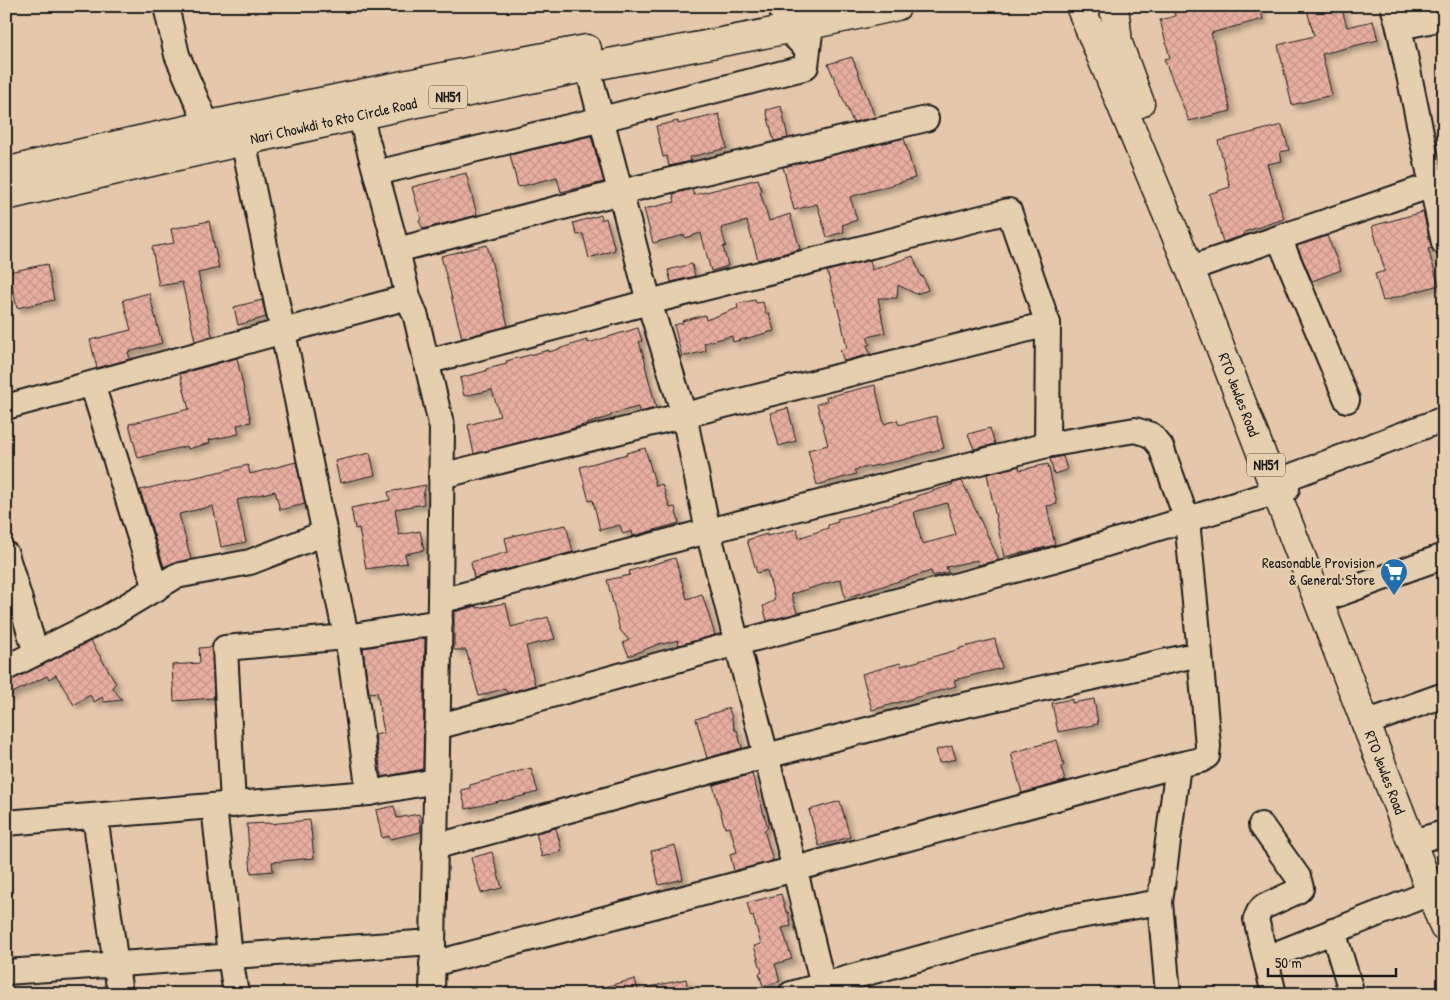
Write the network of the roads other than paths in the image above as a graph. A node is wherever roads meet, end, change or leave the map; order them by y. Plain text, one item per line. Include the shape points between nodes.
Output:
1 (166, 6) edge
2 (1080, 6) edge
3 (1114, 6) edge
4 (894, 7) edge
5 (1396, 16) edge
6 (799, 18) edge
7 (1444, 18) edge
8 (586, 58) junction
9 (357, 105) junction
10 (602, 119) junction
11 (926, 119) dead end
12 (207, 125) junction
13 (243, 140) junction
14 (6, 172) edge
15 (376, 173) junction
16 (1437, 183) edge
17 (621, 192) junction
18 (6, 196) edge
19 (1279, 238) junction
20 (1444, 242) edge
21 (397, 250) junction
22 (1200, 266) junction
23 (408, 297) junction
24 (649, 302) junction
25 (1048, 324) junction
26 (282, 333) junction
27 (426, 362) junction
28 (92, 384) junction
29 (1347, 400) dead end
30 (6, 407) edge
31 (684, 415) junction
32 (1444, 419) edge
33 (1047, 445) junction
34 (441, 476) junction
35 (1280, 486) junction
36 (1187, 520) junction
37 (708, 531) junction
38 (325, 533) junction
39 (6, 554) edge
40 (1444, 556) edge
41 (156, 589) junction
42 (1330, 597) junction
43 (440, 612) junction
44 (346, 637) junction
45 (737, 643) junction
46 (36, 653) junction
47 (1200, 654) junction
48 (6, 668) edge
49 (1444, 695) edge
50 (1377, 719) junction
51 (437, 727) junction
52 (766, 756) junction
53 (1178, 765) junction
54 (436, 782) junction
55 (369, 793) junction
56 (223, 805) junction
57 (95, 816) junction
58 (6, 823) edge
59 (1261, 825) dead end
60 (1433, 836) edge
61 (434, 847) junction
62 (795, 869) junction
63 (1437, 893) edge
64 (1160, 902) junction
65 (1444, 927) edge
66 (1333, 931) junction
67 (432, 953) junction
68 (230, 956) junction
69 (1266, 958) junction
70 (115, 964) junction
71 (6, 972) edge
72 (823, 989) edge
73 (120, 994) edge
74 (236, 994) edge
75 (432, 994) edge
76 (792, 994) edge
77 (1168, 994) edge
78 (1274, 994) edge
79 (1352, 994) edge

1 - 12 street via 177,55
2 - 35 highway, RTO Jewles Road / NH51
3 - 22 highway, RTO Jewles Road / NH51 via 1118,43
4 - 6 highway, Nari Chowkdi to Rto Circle Road / NH51
5 - 7 street
5 - 16 street
6 - 8 highway, Nari Chowkdi to Rto Circle Road / NH51
6 - 10 street via 804,68
8 - 9 highway, Nari Chowkdi to Rto Circle Road / NH51
8 - 10 street
9 - 12 highway, NH51
9 - 13 highway, Nari Chowkdi to Rto Circle Road / NH51
9 - 15 street
10 - 15 street
10 - 17 street
11 - 17 street
12 - 14 highway, NH51
13 - 18 highway, Nari Chowkdi to Rto Circle Road / NH51
13 - 26 street
15 - 21 street
16 - 19 street
16 - 20 street
17 - 21 street
17 - 24 street
19 - 22 street
19 - 29 street
21 - 23 street
22 - 35 highway, RTO Jewles Road / NH51
23 - 26 street
23 - 27 street
24 - 25 street via 1009,211
24 - 27 street
24 - 31 street
25 - 31 street
25 - 33 street
26 - 28 street
26 - 38 street
27 - 34 street via 442,428
28 - 30 street
28 - 41 street
31 - 34 street
31 - 37 street
32 - 35 street
33 - 36 street via 1135,430 1151,435 1161,447
33 - 37 street
34 - 43 street
35 - 36 street
35 - 42 highway, RTO Jewles Road / NH51
35 - 63 highway, RTO Jewles Road / NH51 via 1409,834
36 - 45 street via 1053,560
36 - 47 street
37 - 43 street
37 - 45 street
38 - 41 street via 250,562 176,576
38 - 44 street
39 - 46 street
40 - 42 street
41 - 46 street
42 - 50 highway, RTO Jewles Road / NH51
43 - 44 street
43 - 51 street
44 - 55 street
44 - 56 street via 225,648
45 - 51 street
45 - 52 street
46 - 48 street
47 - 52 street via 956,707
47 - 53 street via 1207,756
49 - 50 street
50 - 60 highway, RTO Jewles Road / NH51
51 - 54 street
52 - 61 street
52 - 62 street
53 - 62 street
53 - 64 street
54 - 55 street
54 - 61 street
55 - 56 street
56 - 57 street
56 - 68 street
57 - 58 street
57 - 70 street
59 - 69 street via 1298,877 1301,888 1259,912 1256,919
60 - 63 highway, RTO Jewles Road / NH51
61 - 67 street
62 - 67 street
62 - 72 street
63 - 65 highway, RTO Jewles Road / NH51
63 - 66 street
64 - 72 street via 1057,920
64 - 77 street
66 - 69 street
66 - 79 street
67 - 68 street
67 - 75 street
68 - 70 street
68 - 74 street
69 - 78 street
70 - 71 street
70 - 73 street
72 - 76 street

